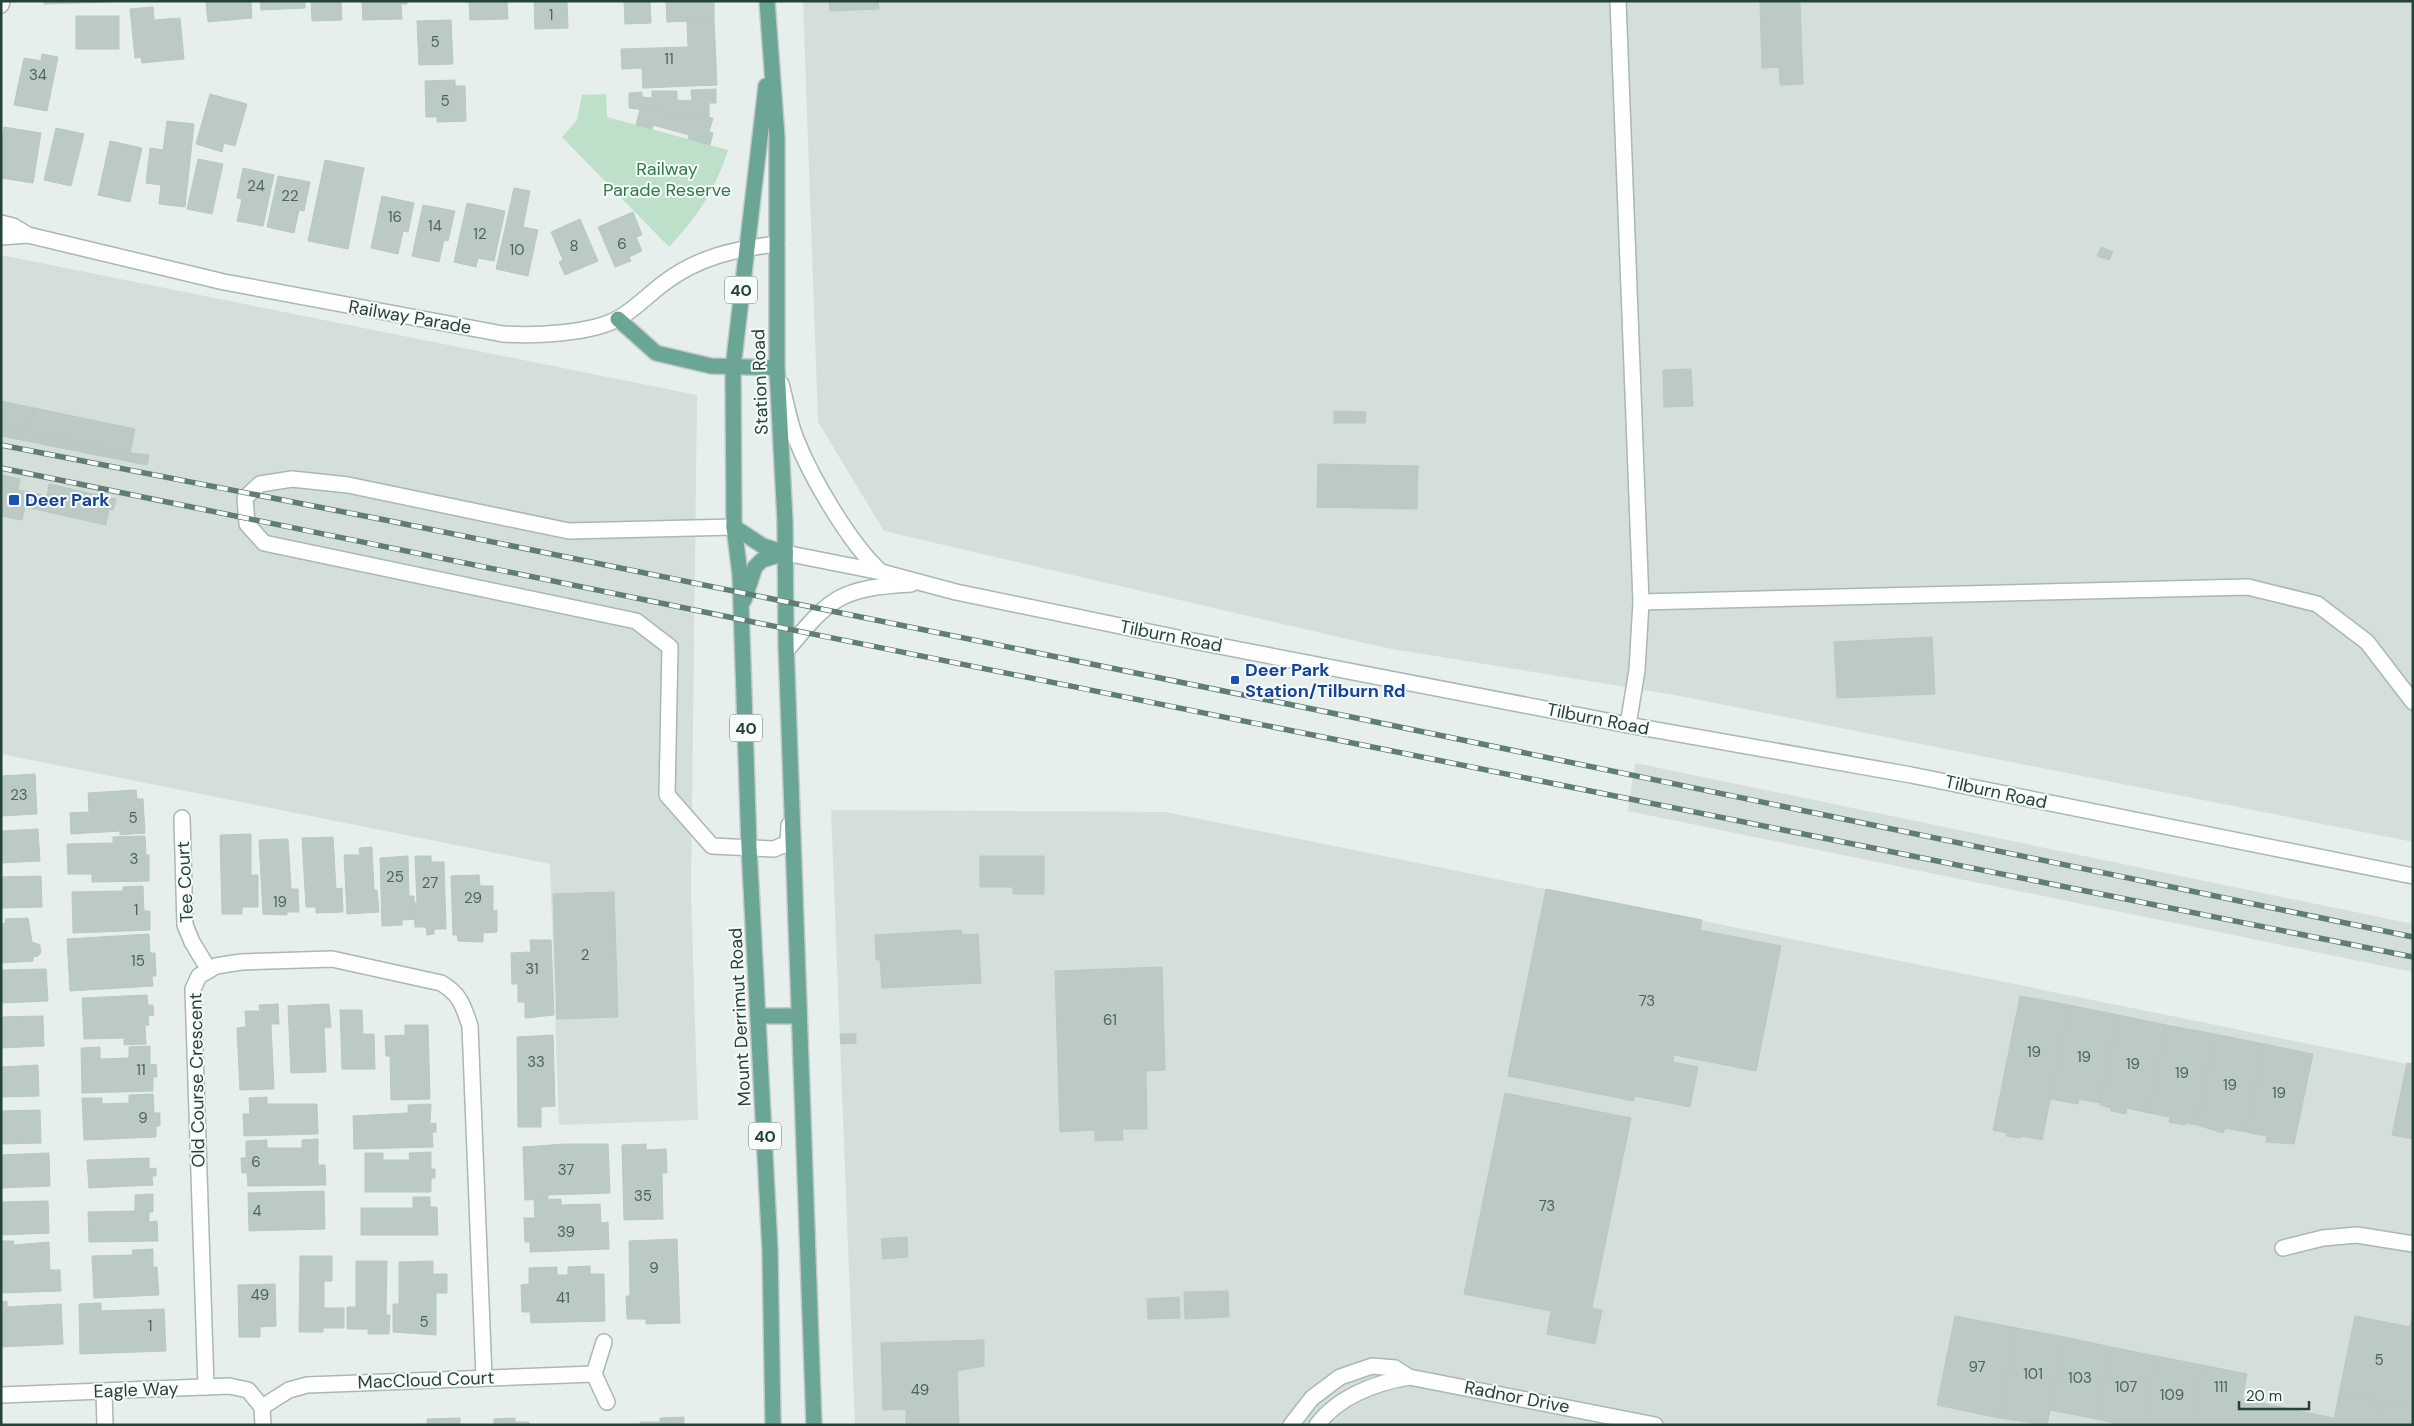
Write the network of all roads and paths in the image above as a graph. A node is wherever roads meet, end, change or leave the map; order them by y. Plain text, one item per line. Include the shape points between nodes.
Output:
1 (767, 1) edge
2 (1618, 1) edge
3 (769, 54) junction
4 (1, 223) edge
5 (28, 235) junction
6 (1, 237) edge
7 (777, 244) junction
8 (746, 248) junction
9 (618, 319) junction
10 (733, 368) junction
11 (777, 368) junction
12 (734, 527) junction
13 (785, 553) junction
14 (881, 572) junction
15 (927, 584) junction
16 (1641, 602) junction
17 (741, 608) junction
18 (787, 650) junction
19 (2413, 702) edge
20 (1628, 725) junction
21 (791, 784) junction
22 (182, 818) dead end
23 (749, 847) junction
24 (2413, 876) edge
25 (208, 970) junction
26 (759, 1016) junction
27 (799, 1016) junction
28 (2413, 1244) edge
29 (2283, 1248) dead end
30 (604, 1342) dead end
31 (594, 1374) junction
32 (484, 1377) junction
33 (1409, 1377) junction
34 (206, 1387) junction
35 (104, 1392) junction
36 (1, 1395) edge
37 (607, 1402) dead end
38 (262, 1407) junction
39 (105, 1425) edge
40 (263, 1425) edge
41 (773, 1425) edge
42 (814, 1425) edge
43 (1291, 1425) edge
44 (1317, 1425) edge
45 (1655, 1425) edge

1 - 3 main road, Station Road / 40
2 - 16 street
3 - 7 main road, Station Road / 40 via 777,137
3 - 8 main road, Station Road / 40
4 - 5 street, Railway Parade
5 - 6 street, Railway Parade
5 - 9 street, Railway Parade via 224,282 503,334 546,335
7 - 8 street, Railway Parade
7 - 11 main road, Station Road / 40
8 - 9 street, Railway Parade via 697,262 665,282
8 - 10 main road, Station Road / 40
9 - 10 main road via 656,353
10 - 11 main road
10 - 12 main road, Station Road / 40
11 - 13 main road, Station Road / 40
11 - 14 street via 796,438 809,467 852,538
12 - 13 main road via 763,546
12 - 17 main road, Station Road / 40
12 - 23 street via 569,532 348,485 292,479 260,484 245,498 247,524 264,543 636,621 670,647 667,795 712,846
13 - 14 street, Tilburn Road
13 - 17 main road via 762,560 755,567
13 - 18 main road, Station Road / 40
14 - 15 street, Tilburn Road
15 - 18 street via 863,588 836,599 821,610
15 - 20 street, Tilburn Road via 1174,637
16 - 19 street via 2248,587 2317,604 2367,642
16 - 20 street via 1637,670
17 - 23 main road, Mount Derrimut Road / 40
18 - 21 main road, 40
20 - 24 street, Tilburn Road via 1911,775
21 - 23 street via 788,843 774,848
21 - 27 main road, 40
22 - 25 street, Tee Court via 186,925
23 - 26 main road, Mount Derrimut Road / 40
25 - 32 street, Old Course Crescent via 241,962 332,959 441,983 454,991 464,1006 470,1026
25 - 34 street, Old Course Crescent via 199,976 193,989
26 - 27 main road
26 - 41 main road, Mount Derrimut Road / 40 via 770,1250
27 - 42 main road, 40
28 - 29 street via 2357,1235 2323,1238
30 - 31 street
31 - 32 street, MacCloud Court
31 - 37 street
32 - 38 street, MacCloud Court via 307,1385 289,1390
33 - 43 street, Radnor Drive via 1395,1368 1372,1366 1340,1377 1312,1398
33 - 44 street, Radnor Drive via 1360,1392 1324,1416
33 - 45 street, Radnor Drive
34 - 35 street, Eagle Way
34 - 38 street, Eagle Way via 229,1386 248,1390
35 - 36 street, Eagle Way
35 - 39 street
38 - 40 street

